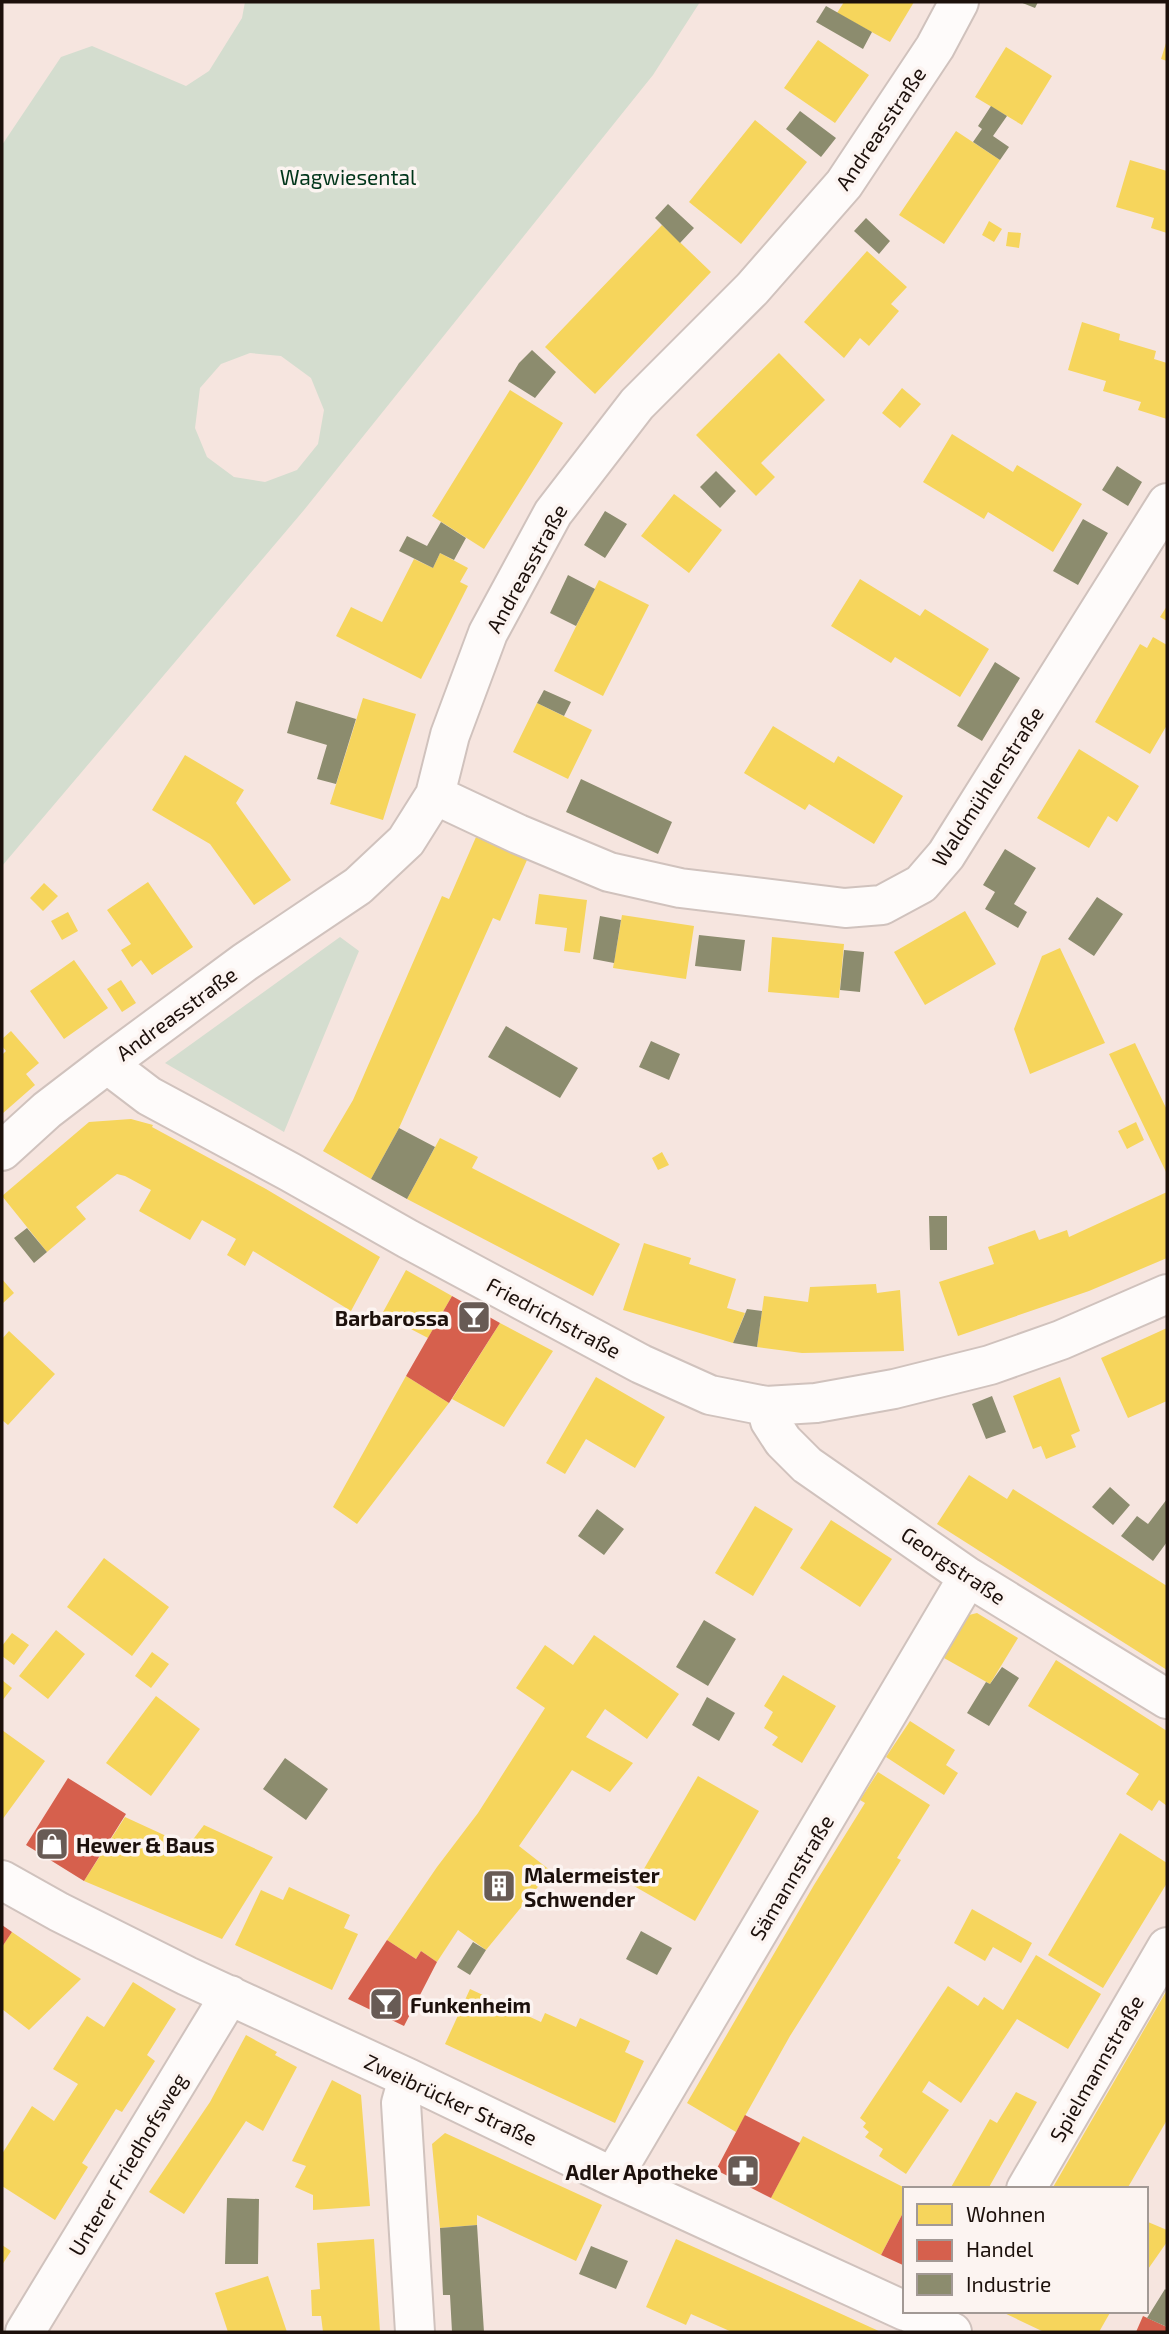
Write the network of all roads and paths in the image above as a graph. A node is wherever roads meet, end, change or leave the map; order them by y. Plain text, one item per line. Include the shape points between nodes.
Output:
1 (959, 2) edge
2 (1167, 503) edge
3 (435, 794) junction
4 (107, 1063) junction
5 (2, 1151) edge
6 (1167, 1294) edge
7 (766, 1406) junction
8 (968, 1577) junction
9 (1167, 1699) edge
10 (2, 1880) edge
11 (1167, 1947) edge
12 (230, 1996) junction
13 (408, 2078) junction
14 (614, 2177) junction
15 (1027, 2187) edge
16 (903, 2310) edge
17 (913, 2313) edge
18 (950, 2324) edge
19 (24, 2332) edge
20 (415, 2332) edge

1 - 3 street, Andreasstraße via 935,47 844,184 751,289 637,404 553,513 488,633 450,735
2 - 3 street, Waldmühlenstraße via 946,855 921,884 882,905 845,908 680,888 610,872
3 - 4 street, Andreasstraße via 406,841 358,886
4 - 5 street
4 - 7 street, Friedrichstraße via 149,1096 641,1364 710,1395
6 - 7 street, Friedrichstraße via 990,1365 894,1389 816,1403
7 - 8 street, Georgstraße via 783,1441 807,1465
8 - 9 street, Georgstraße
8 - 14 street, Sämannstraße
10 - 12 street, Zweibrücker Straße
11 - 15 street, Spielmannstraße
12 - 13 street, Zweibrücker Straße
12 - 19 street, Unterer Friedhofsweg
13 - 14 street, Zweibrücker Straße
13 - 20 street via 401,2104
14 - 16 street, Zweibrücker Straße
17 - 18 street, Zweibrücker Straße

